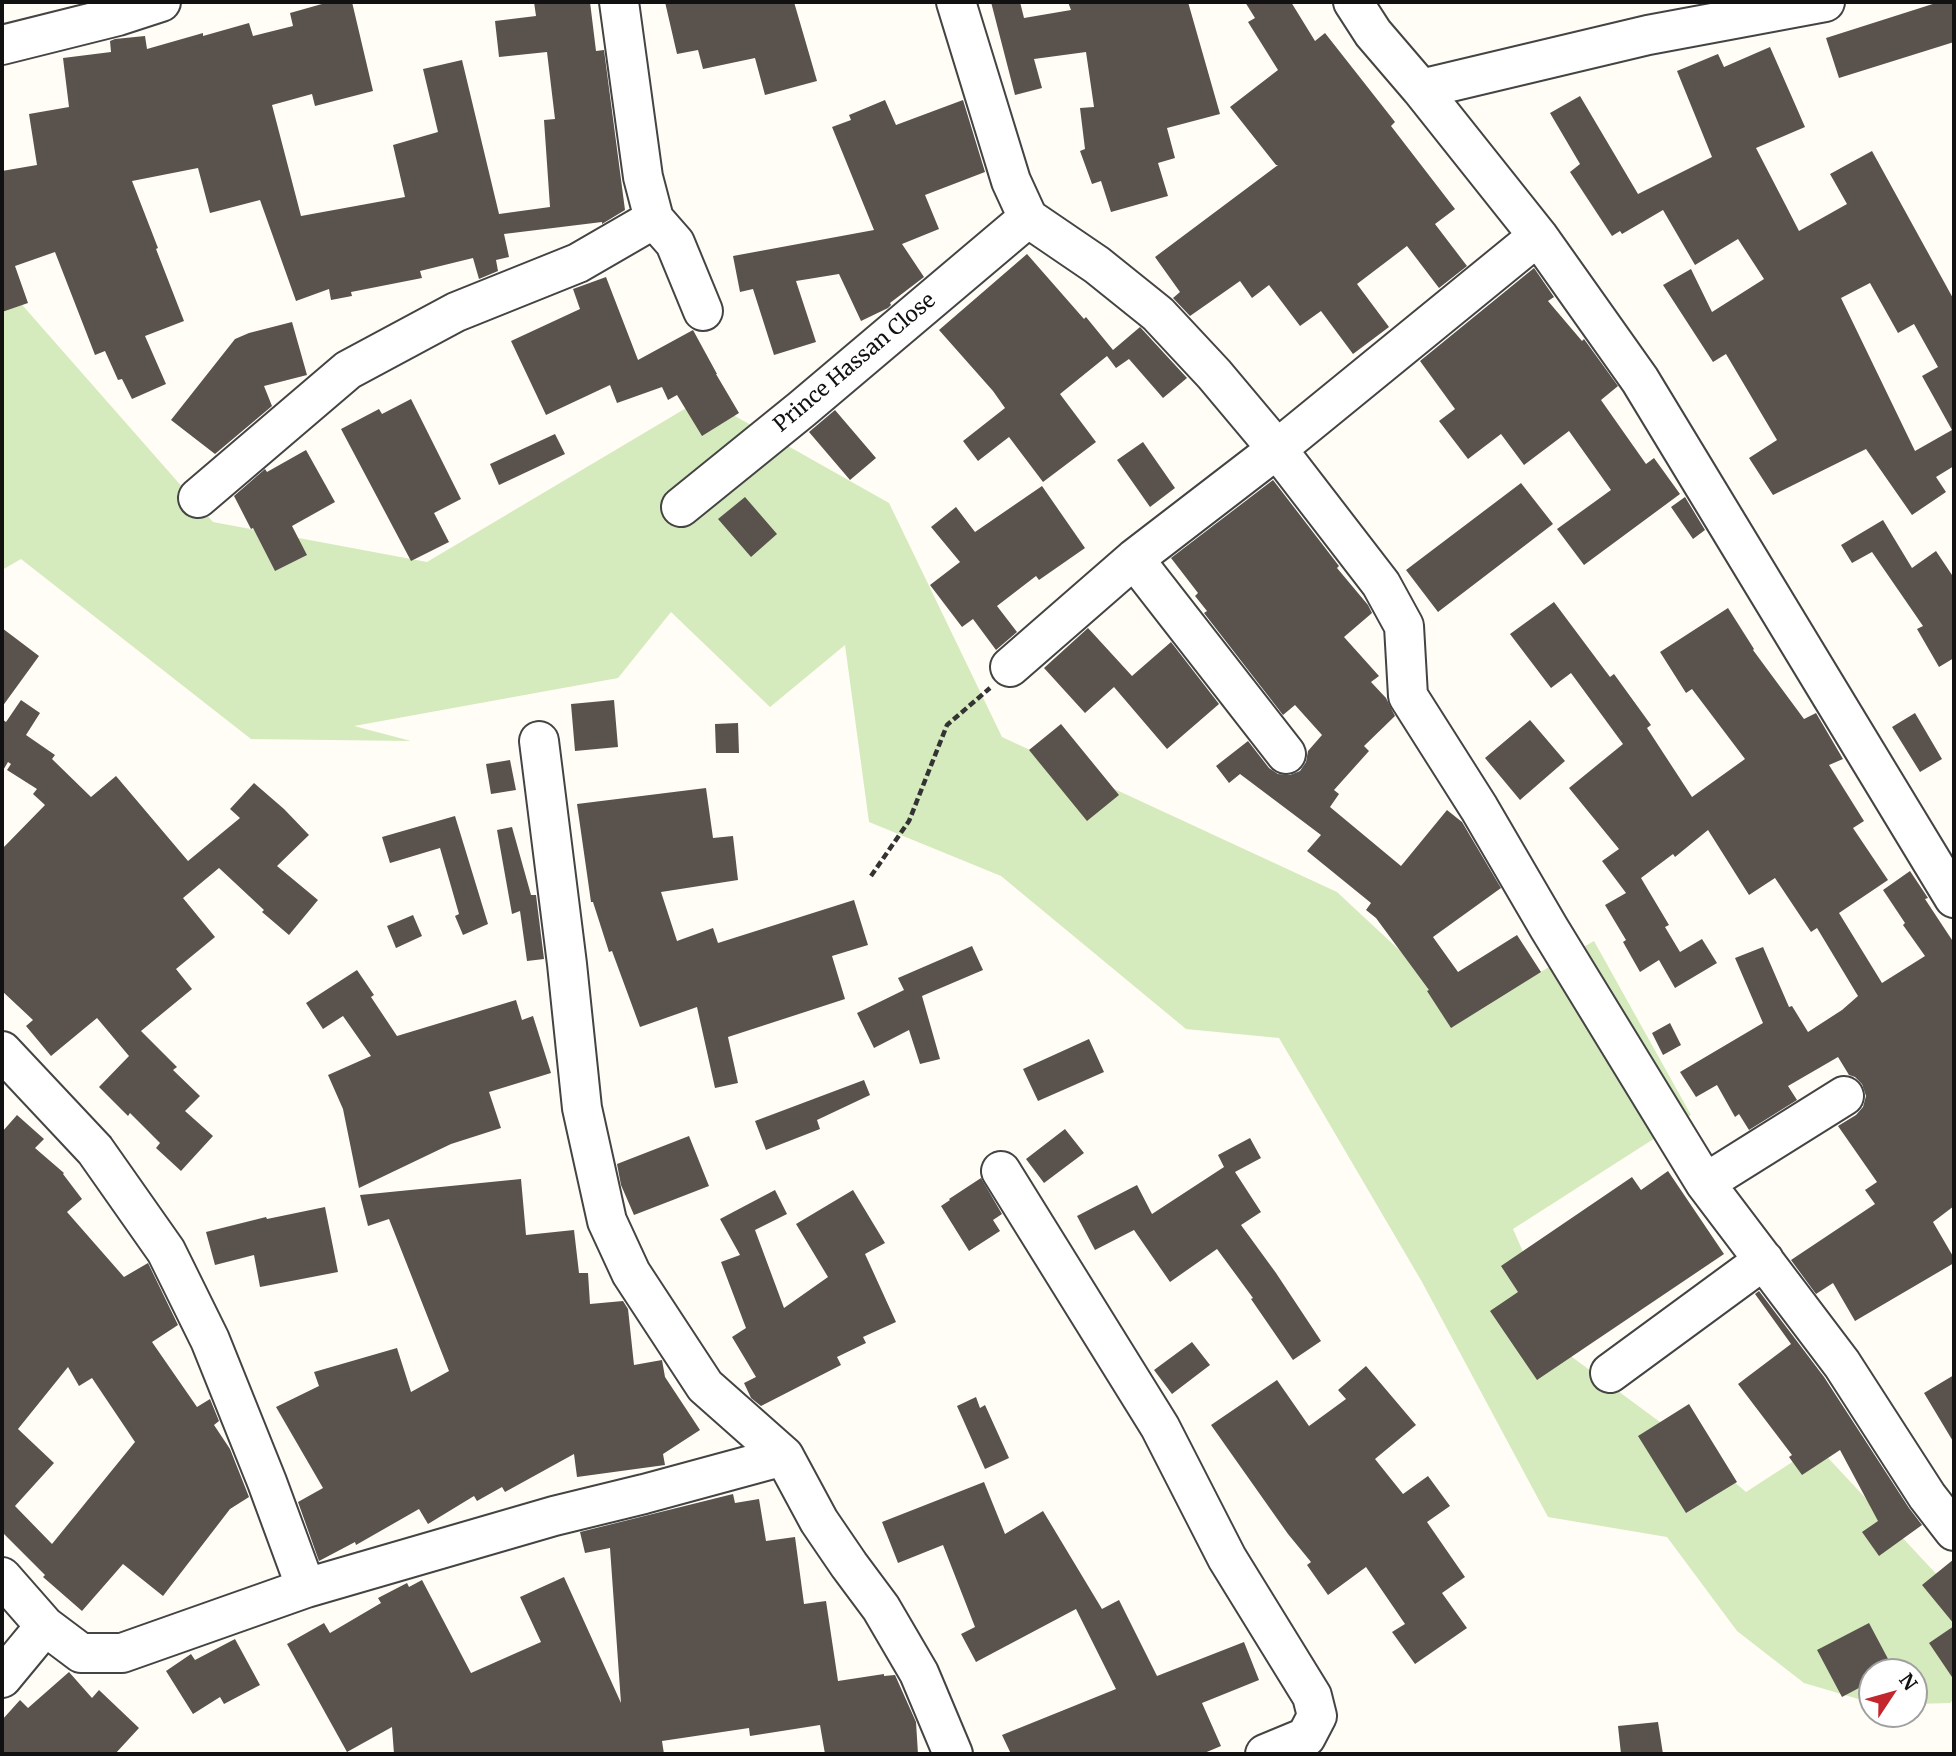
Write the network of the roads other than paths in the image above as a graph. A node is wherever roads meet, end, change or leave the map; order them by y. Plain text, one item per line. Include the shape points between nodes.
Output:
1 (161, 2) edge
2 (619, 2) edge
3 (956, 2) edge
4 (1353, 2) edge
5 (1825, 2) edge
6 (2, 44) edge
7 (1421, 89) junction
8 (1028, 218) junction
9 (654, 219) junction
10 (1538, 236) junction
11 (703, 312) dead end
12 (1278, 449) junction
13 (198, 498) dead end
14 (681, 506) dead end
15 (1133, 559) junction
16 (1010, 667) road end
17 (539, 741) dead end
18 (1286, 754) dead end
19 (1954, 898) edge
20 (2, 1051) edge
21 (1843, 1096) dead end
22 (1001, 1171) dead end
23 (1705, 1183) junction
24 (1764, 1260) junction
25 (1609, 1373) dead end
26 (784, 1456) junction
27 (1954, 1531) edge
28 (2, 1577) edge
29 (306, 1588) junction
30 (45, 1626) junction
31 (2, 1678) edge
32 (953, 1754) edge
33 (1265, 1754) edge

1 - 6 street
2 - 9 street via 643,177
3 - 8 street
4 - 7 street
5 - 7 street via 1648,35
7 - 10 street
8 - 12 street via 1158,313
8 - 14 street, Prince Hassan Close
9 - 11 street via 675,243
9 - 13 street via 578,263 456,312 348,370
10 - 12 street
10 - 19 street via 1640,380
12 - 15 street
12 - 23 street via 1381,584 1404,626 1408,696
15 - 16 street
15 - 18 street
17 - 26 street via 582,1108 607,1221 631,1273 705,1386
20 - 29 street via 95,1150 166,1251 210,1340
21 - 23 street
22 - 33 street via 1160,1427 1227,1558 1312,1696 1317,1716 1306,1737
23 - 24 street
24 - 25 street
24 - 27 street via 1842,1364
26 - 29 street
26 - 32 street via 819,1521 881,1608 919,1673
28 - 30 street
29 - 30 street via 122,1653 81,1653
30 - 31 street

